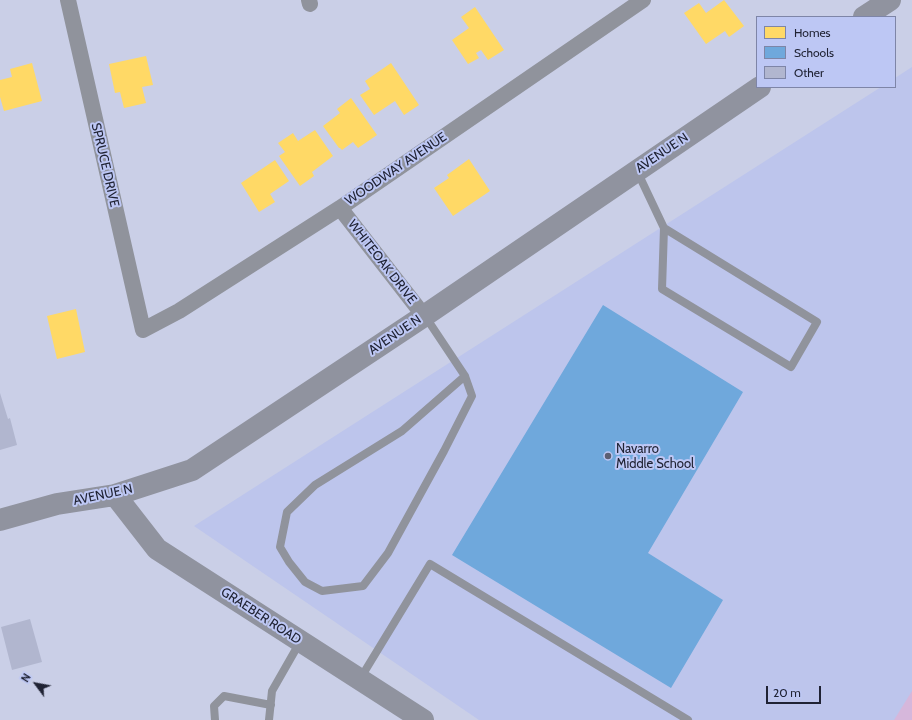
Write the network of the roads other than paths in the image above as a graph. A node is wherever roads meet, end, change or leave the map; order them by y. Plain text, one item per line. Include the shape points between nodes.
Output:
1 (68, 0) edge
2 (642, 0) edge
3 (890, 0) edge
4 (866, 16) edge
5 (759, 88) edge
6 (636, 170) junction
7 (340, 208) junction
8 (664, 228) junction
9 (424, 316) junction
10 (143, 330) joint
11 (465, 376) junction
12 (115, 495) junction
13 (0, 520) edge
14 (301, 642) junction
15 (360, 680) junction
16 (271, 705) junction
17 (215, 720) edge
18 (269, 720) edge
19 (422, 720) edge
20 (688, 720) edge

1 - 10 street, SPRUCE DRIVE
2 - 7 street, WOODWAY AVENUE
3 - 4 street
5 - 6 street, AVENUE N
6 - 8 lane
6 - 9 street, AVENUE N
7 - 9 street, WHITEOAK DRIVE
7 - 10 street, WOODWAY AVENUE via 179,311
8 - 8 lane via 662,289 791,367 817,322
9 - 11 lane
9 - 12 street, AVENUE N via 192,470
11 - 11 lane via 402,431 315,485 287,512 280,547 305,582 322,591 363,586 388,553 472,396
12 - 13 street, AVENUE N via 57,504
12 - 14 street, GRAEBER ROAD via 156,550
14 - 15 street, GRAEBER ROAD
14 - 16 lane via 272,691
15 - 19 street, GRAEBER ROAD
15 - 20 lane via 430,564
16 - 17 lane via 224,696 214,706
16 - 18 lane

